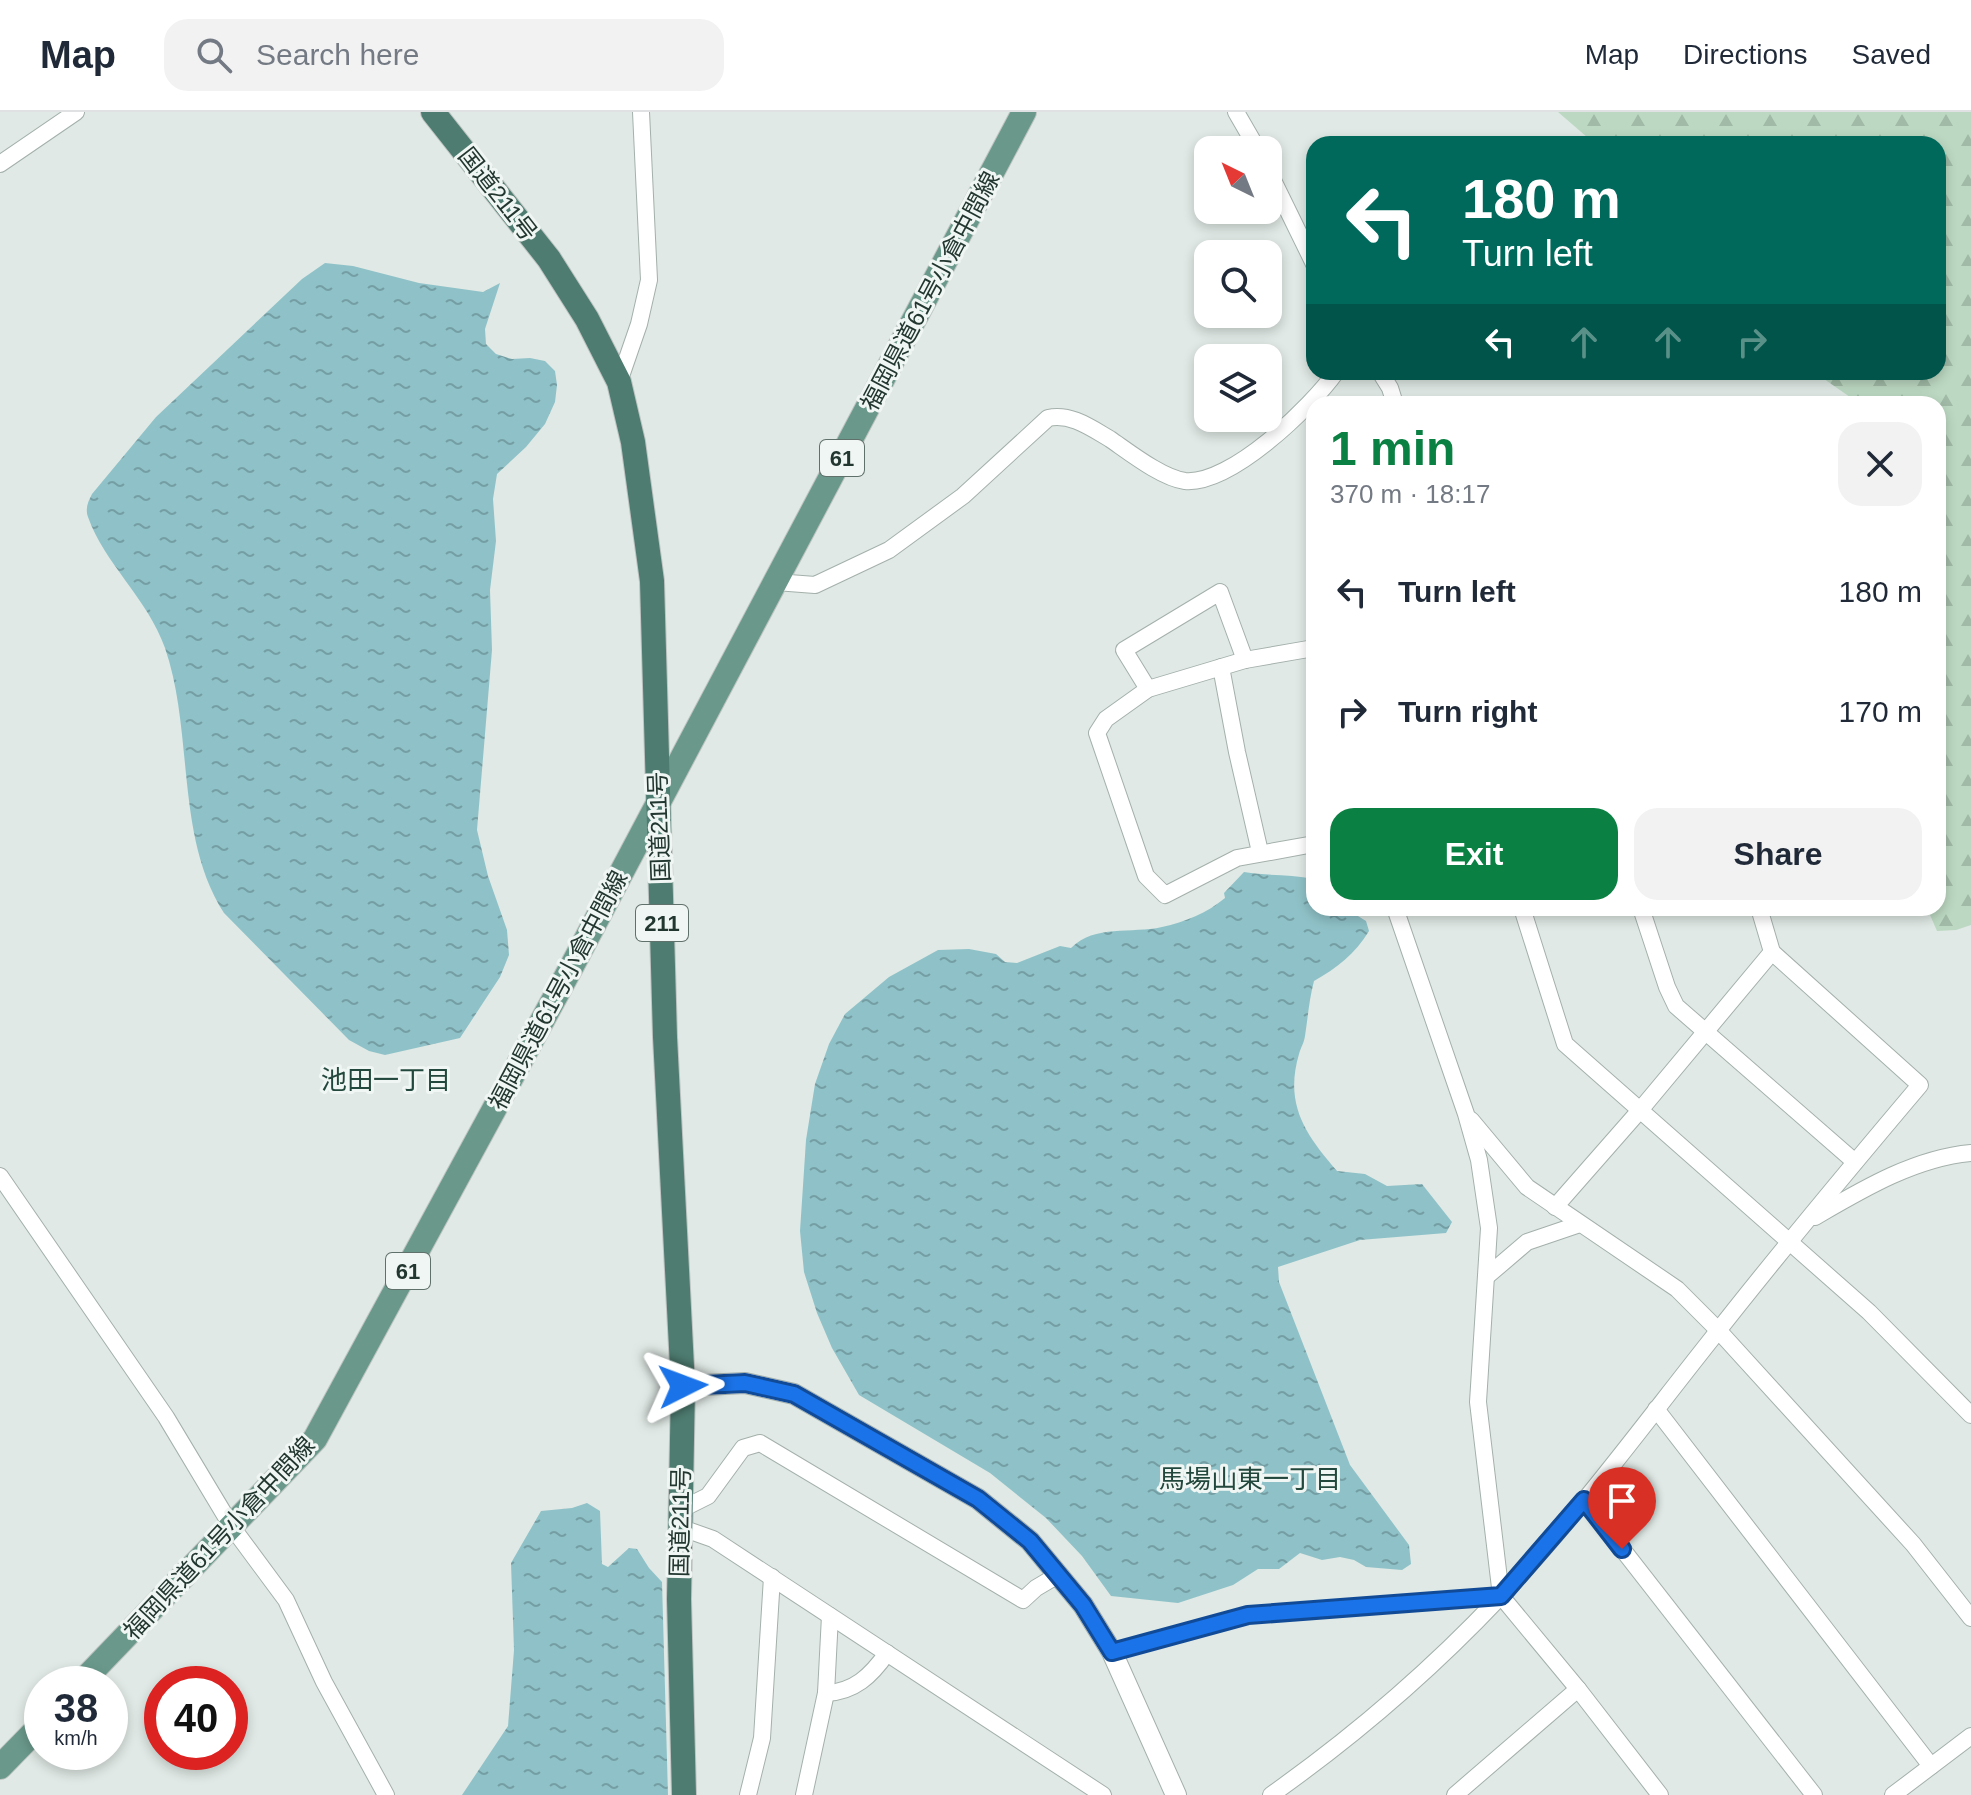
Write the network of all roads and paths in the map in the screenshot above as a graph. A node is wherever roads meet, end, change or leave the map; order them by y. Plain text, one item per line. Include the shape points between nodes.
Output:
1 (76, 112) edge
2 (433, 112) edge
3 (641, 112) edge
4 (1024, 112) edge
5 (1236, 112) edge
6 (1250, 136) edge
7 (0, 164) edge
8 (1282, 199) edge
9 (1306, 248) edge
10 (1328, 380) edge
11 (619, 382) junction
12 (1313, 396) edge
13 (1306, 404) edge
14 (776, 582) junction
15 (1306, 649) edge
16 (1245, 660) junction
17 (1221, 667) junction
18 (1148, 689) junction
19 (659, 802) junction
20 (1306, 845) edge
21 (1260, 852) junction
22 (1398, 916) edge
23 (1525, 916) edge
24 (1644, 916) edge
25 (1761, 916) edge
26 (1772, 952) junction
27 (1705, 1032) junction
28 (1641, 1109) junction
29 (1466, 1114) junction
30 (1971, 1153) edge
31 (1855, 1162) junction
32 (0, 1176) edge
33 (1555, 1207) junction
34 (1580, 1224) junction
35 (1803, 1224) junction
36 (1791, 1241) junction
37 (1486, 1277) junction
38 (1718, 1330) junction
39 (683, 1386) junction
40 (1656, 1409) junction
41 (1971, 1415) edge
42 (1584, 1500) junction
43 (680, 1518) junction
44 (232, 1527) junction
45 (1058, 1575) junction
46 (772, 1577) junction
47 (1501, 1596) junction
48 (830, 1616) junction
49 (1971, 1618) edge
50 (1112, 1652) junction
51 (887, 1653) junction
52 (97, 1666) edge
53 (1578, 1689) junction
54 (826, 1693) junction
55 (1971, 1736) edge
56 (24, 1742) edge
57 (1931, 1766) junction
58 (0, 1767) edge
59 (386, 1795) edge
60 (684, 1795) edge
61 (748, 1795) edge
62 (804, 1795) edge
63 (1103, 1795) edge
64 (1176, 1795) edge
65 (1271, 1795) edge
66 (1455, 1795) edge
67 (1660, 1795) edge
68 (1814, 1795) edge
69 (1893, 1795) edge

1 - 7 street
2 - 11 highway, 国道211号 / 211 via 549,259
3 - 11 street via 649,280
4 - 14 main road, 福岡県道61号小倉中間線 / 61
5 - 6 street
8 - 9 street
10 - 12 street
11 - 19 highway, 国道211号 / 211 via 652,581
13 - 14 street via 1272,440 1212,478 1184,481 1086,424 1048,418 963,496 889,550 815,585
14 - 19 main road, 福岡県道61号小倉中間線 / 61
15 - 16 street
16 - 17 street
16 - 18 street via 1220,592 1124,650
17 - 18 street
17 - 21 street
18 - 21 street via 1106,719 1097,733 1146,876 1165,895 1237,858
19 - 39 highway, 国道211号 / 211
19 - 44 main road, 福岡県道61号小倉中間線 / 61 via 315,1439
20 - 21 street
22 - 29 street
23 - 28 street via 1565,1044
24 - 27 street via 1676,1006
25 - 26 street
26 - 27 street
26 - 31 street via 1920,1085
27 - 28 street
27 - 31 street
28 - 33 street
28 - 36 street
29 - 33 street via 1527,1187
29 - 37 street via 1489,1228
30 - 35 street via 1944,1156 1866,1187
31 - 35 street
32 - 44 street via 166,1417
33 - 34 street
34 - 37 street via 1527,1242
34 - 38 street via 1677,1289
35 - 36 street
36 - 38 street
36 - 41 street
37 - 47 street via 1478,1402
38 - 40 street
38 - 49 street via 1913,1544
39 - 43 highway, 国道211号 / 211
39 - 45 street via 745,1383 794,1394 978,1499 1030,1541
40 - 42 street
40 - 57 street
42 - 47 street
42 - 68 street
43 - 45 street via 708,1496 743,1448 760,1443 1023,1600
43 - 46 street
43 - 60 highway, 国道211号 / 211
44 - 52 main road, 福岡県道61号小倉中間線 / 61
44 - 59 street via 286,1600
45 - 50 street
46 - 48 street
46 - 61 street via 762,1738
47 - 50 street via 1248,1615
47 - 53 street
47 - 65 street via 1405,1690
48 - 51 street
48 - 54 street
50 - 64 street
51 - 54 street via 856,1686
51 - 63 street
53 - 66 street
53 - 67 street
54 - 62 street
55 - 57 street
56 - 58 main road
57 - 69 street

